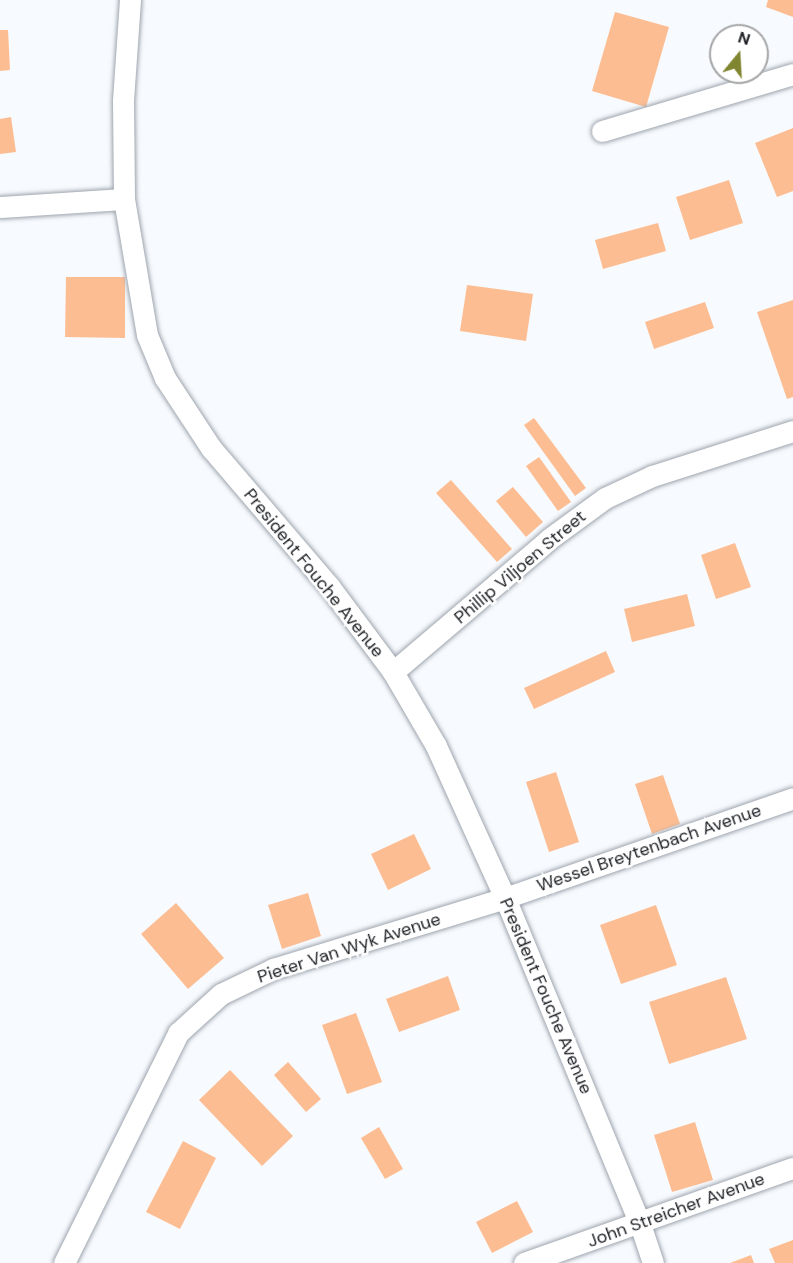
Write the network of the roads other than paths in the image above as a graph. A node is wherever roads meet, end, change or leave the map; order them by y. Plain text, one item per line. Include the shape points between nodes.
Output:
1 (130, 0) edge
2 (793, 74) edge
3 (603, 131) dead end
4 (124, 199) junction
5 (0, 207) edge
6 (793, 431) edge
7 (393, 672) junction
8 (793, 798) edge
9 (505, 898) junction
10 (793, 1168) edge
11 (640, 1224) junction
12 (64, 1263) edge
13 (525, 1263) edge
14 (653, 1263) edge

1 - 4 street, President Fouche Avenue via 123,101
2 - 3 street
4 - 5 street
4 - 7 street, President Fouche Avenue via 147,335 165,378 211,448 329,586
6 - 7 street, Phillip Viljoen Street via 652,476 605,498 549,539
7 - 9 street, President Fouche Avenue via 436,746
8 - 9 street, Wessel Breytenbach Avenue
9 - 11 street, President Fouche Avenue
9 - 12 street, Pieter Van Wyk Avenue via 273,969 220,994 178,1033
10 - 11 street, John Streicher Avenue
11 - 13 street, John Streicher Avenue
11 - 14 street, President Fouche Avenue

